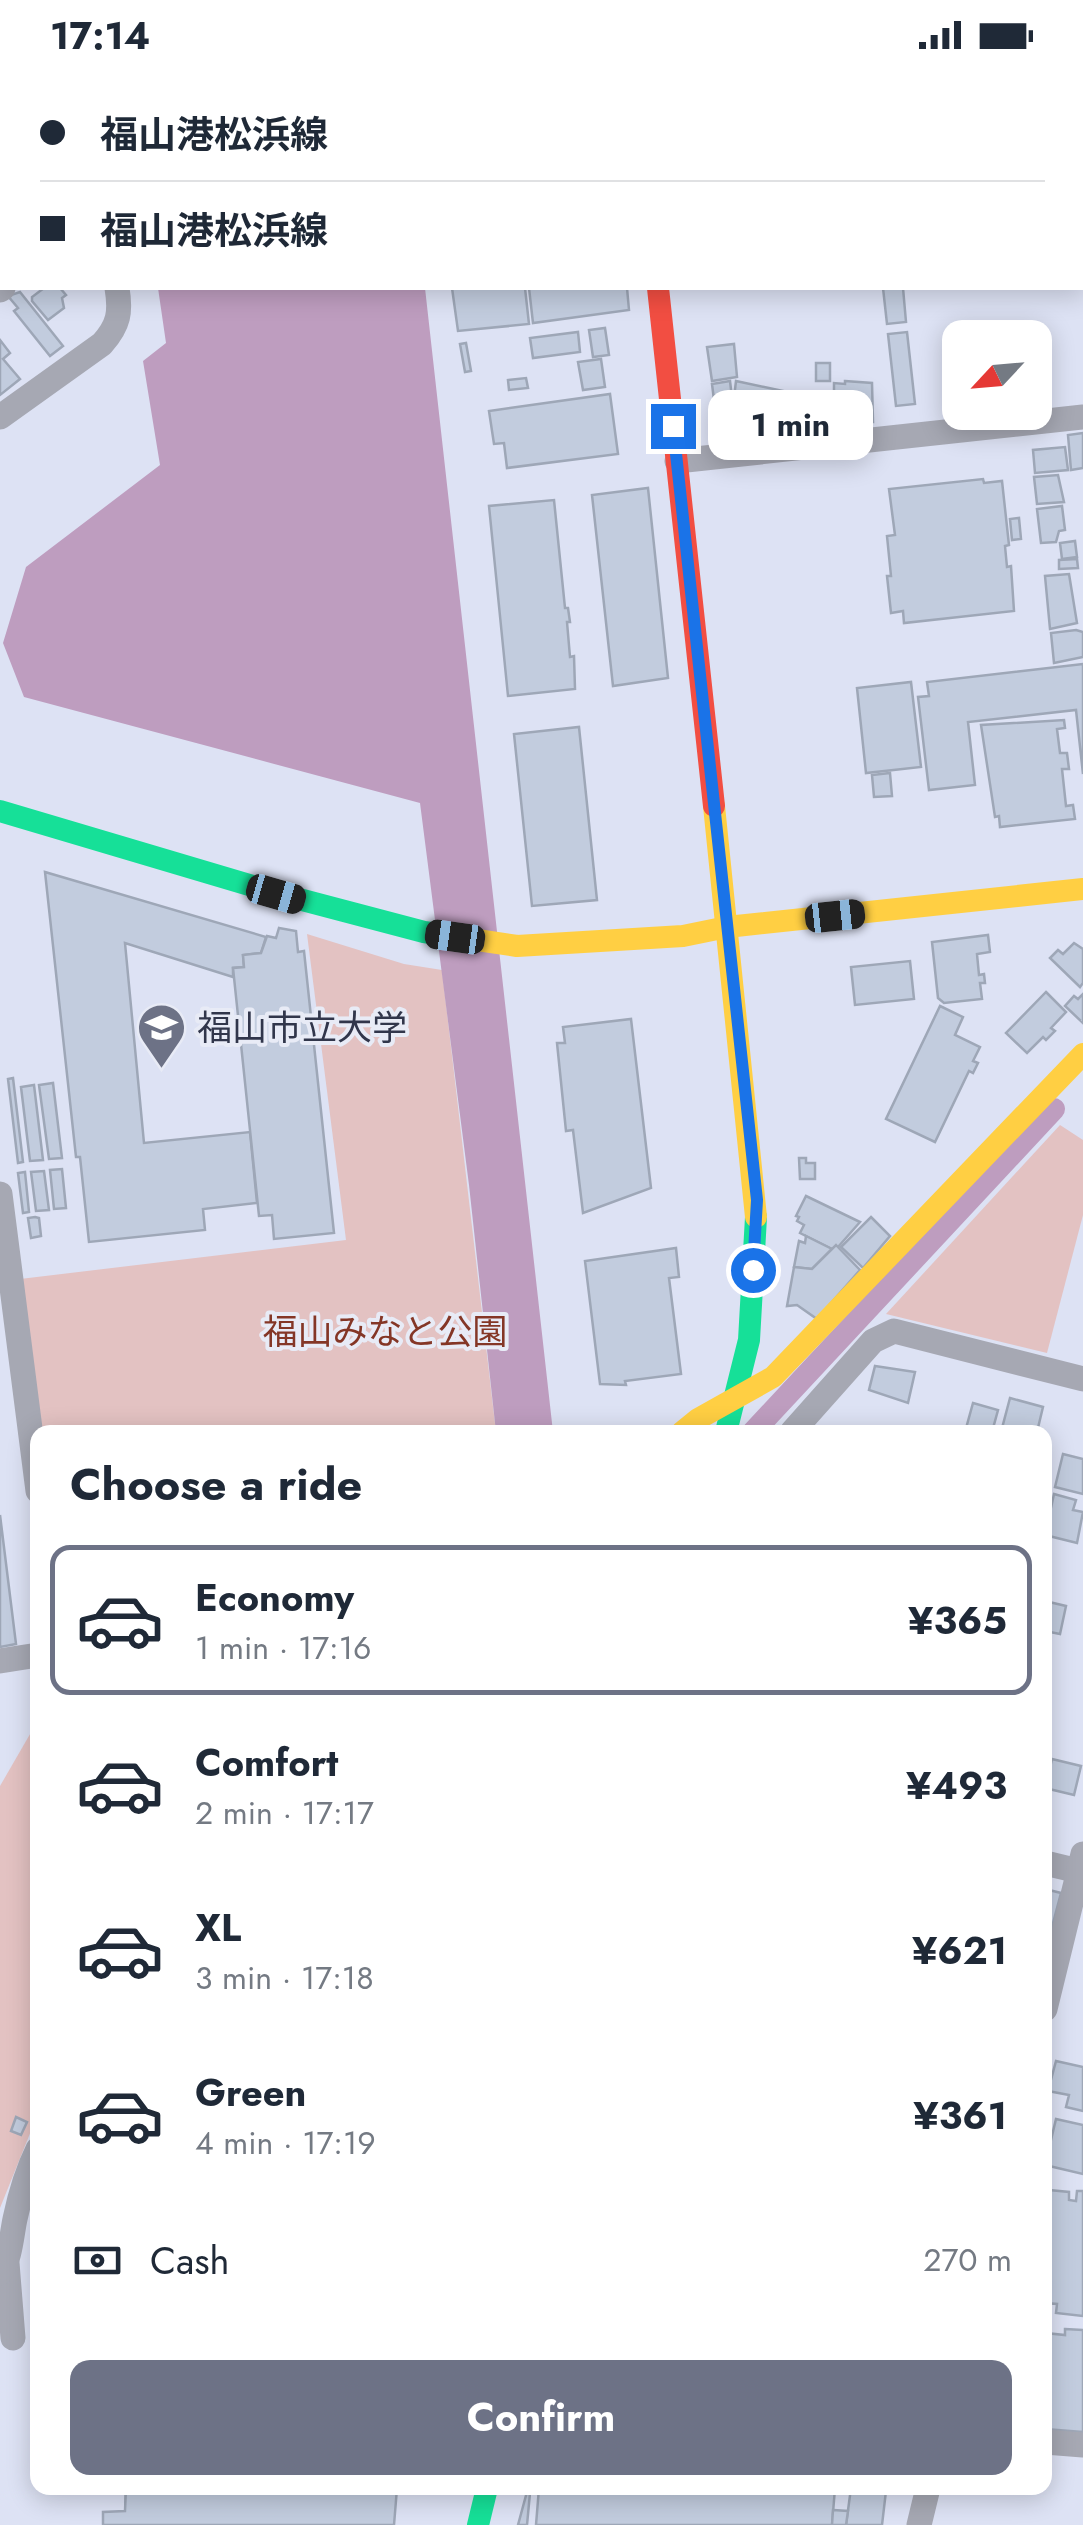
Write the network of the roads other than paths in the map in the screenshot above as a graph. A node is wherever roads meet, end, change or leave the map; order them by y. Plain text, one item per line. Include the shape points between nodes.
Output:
1 (96, 290) edge
2 (658, 290) edge
3 (119, 298) edge
4 (0, 416) edge
5 (1083, 417) edge
6 (677, 461) junction
7 (0, 811) edge
8 (1083, 889) edge
9 (727, 927) junction
10 (1083, 1054) edge
11 (0, 1194) edge
12 (1083, 1379) edge
13 (734, 1396) junction
14 (692, 1425) edge
15 (728, 1425) edge
16 (798, 1425) edge
17 (30, 1428) edge
18 (30, 1656) edge
19 (0, 1662) edge
20 (1052, 1864) edge
21 (1082, 1866) edge
22 (1052, 1982) edge
23 (30, 2172) edge
24 (4, 2268) edge
25 (17, 2337) edge
26 (1052, 2443) edge
27 (1083, 2445) edge
28 (486, 2495) edge
29 (926, 2495) edge
30 (478, 2525) edge
31 (919, 2525) edge

1 - 3 street via 107,304
2 - 6 street
3 - 4 street via 116,329 102,344
5 - 6 street
6 - 9 street
7 - 9 street via 424,932 517,946
8 - 9 street
9 - 13 street via 757,1200 749,1340
10 - 13 street via 773,1376
11 - 17 street
12 - 16 street via 894,1331 873,1341
13 - 14 street
13 - 15 street
18 - 19 street
20 - 21 street
21 - 22 street
23 - 24 street
24 - 25 street
26 - 27 street
28 - 30 street
29 - 31 street

